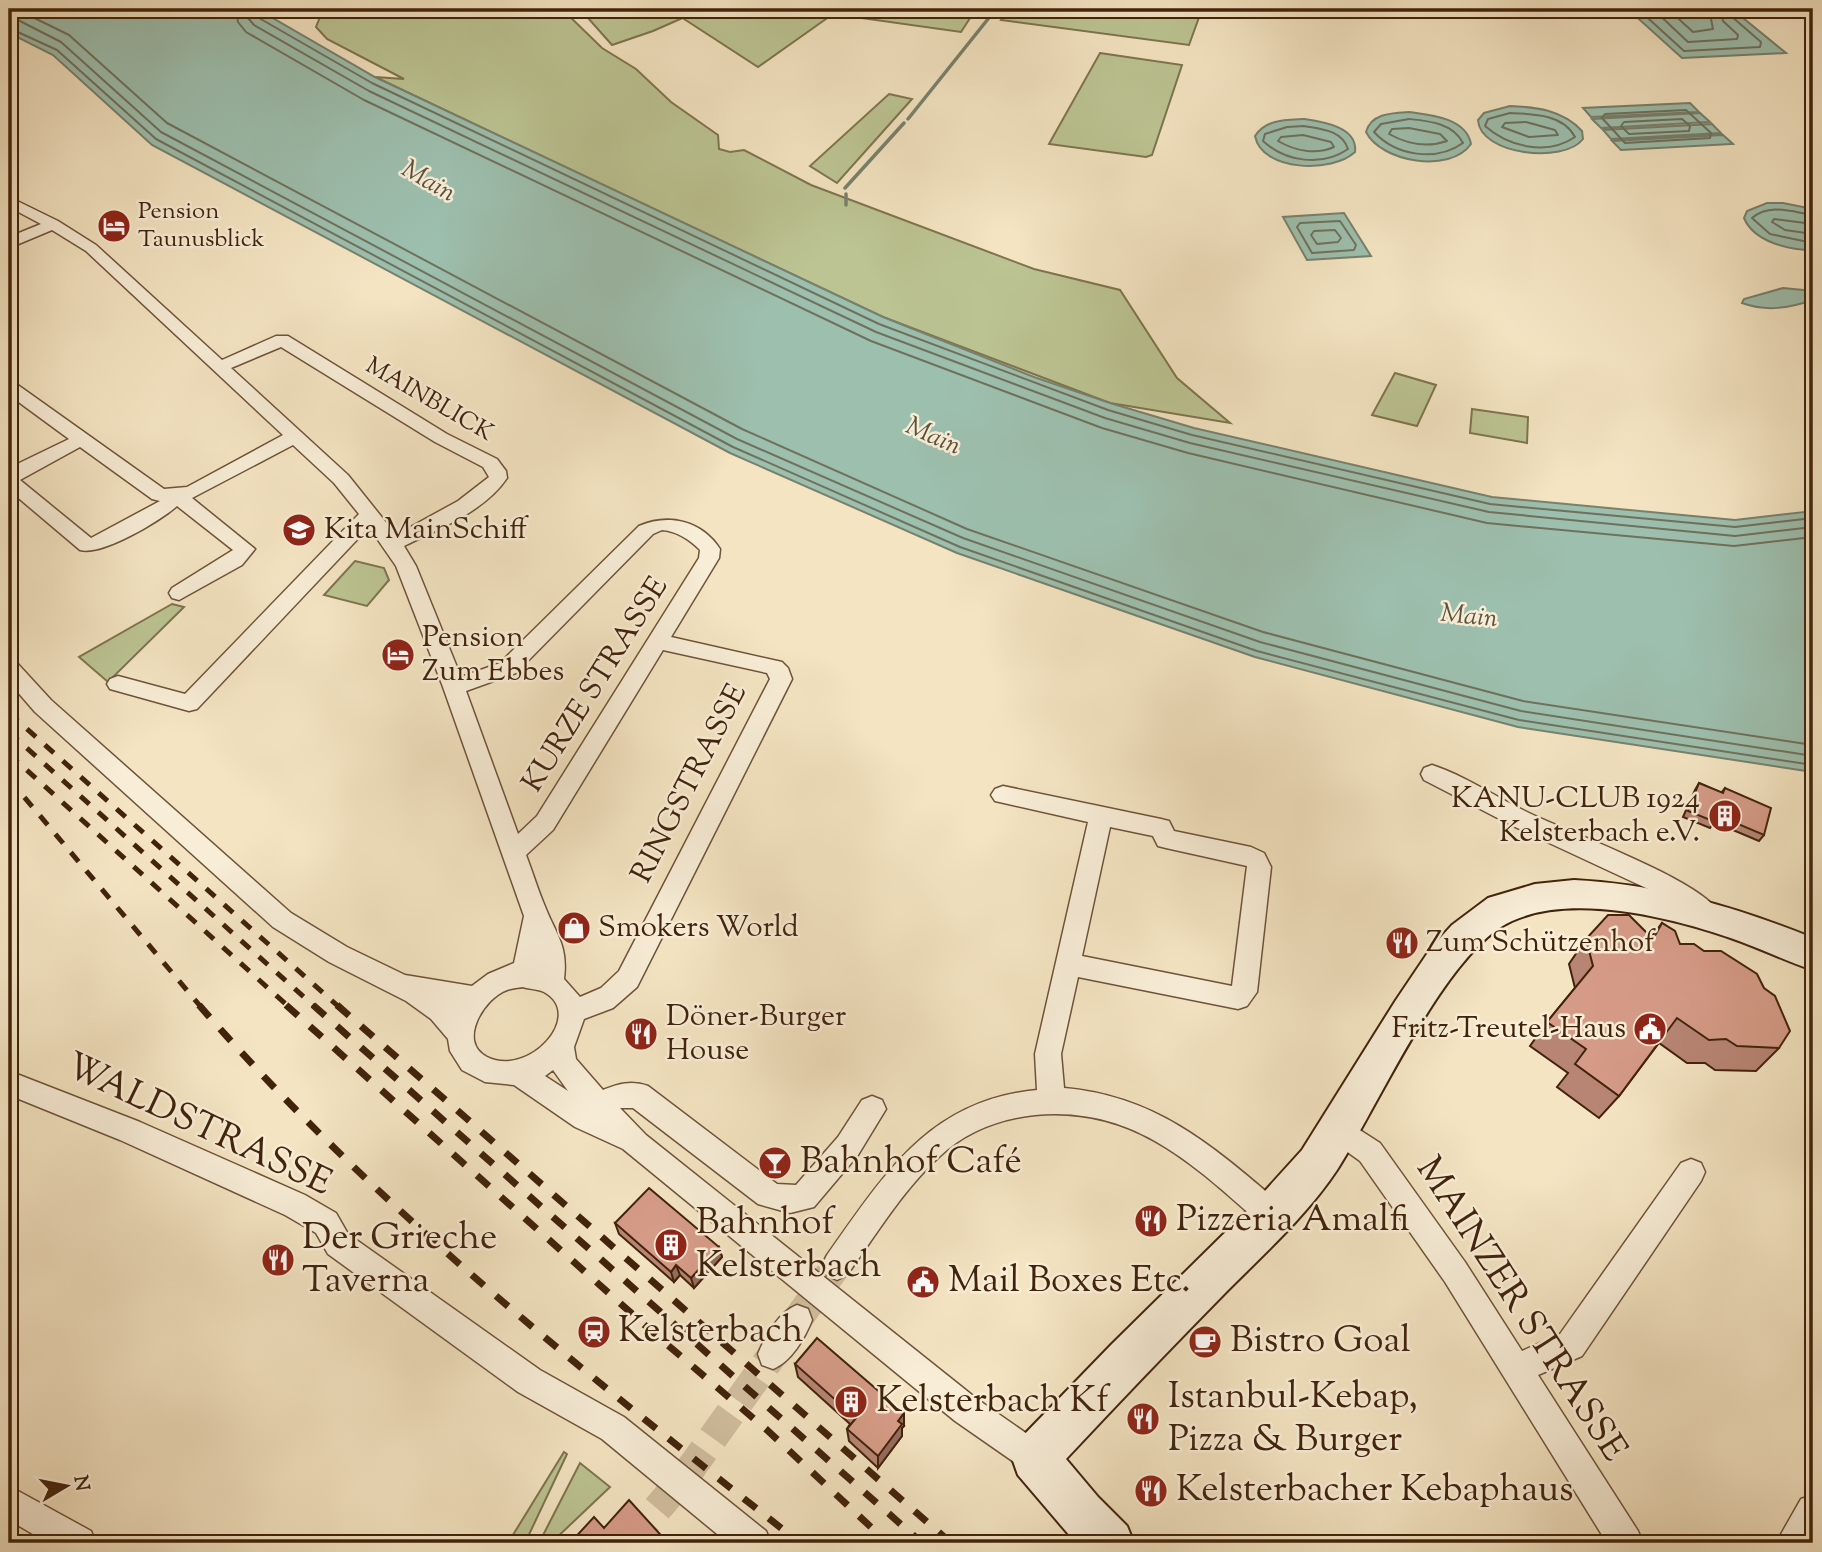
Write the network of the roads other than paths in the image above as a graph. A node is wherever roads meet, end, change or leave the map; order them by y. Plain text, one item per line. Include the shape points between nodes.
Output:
1 (9, 201) edge
2 (53, 224) junction
3 (9, 243) edge
4 (218, 368) junction
5 (9, 387) edge
6 (295, 436) junction
7 (82, 439) junction
8 (177, 496) junction
9 (370, 514) junction
10 (393, 544) junction
11 (178, 593) dead end
12 (658, 642) junction
13 (9, 668) edge
14 (118, 684) dead end
15 (454, 687) junction
16 (1432, 774) dead end
17 (1003, 795) dead end
18 (1101, 815) junction
19 (514, 852) junction
20 (536, 916) junction
21 (1717, 919) junction
22 (1813, 954) edge
23 (1066, 964) junction
24 (508, 978) junction
25 (551, 982) junction
26 (399, 984) junction
27 (475, 998) junction
28 (572, 1010) junction
29 (460, 1035) junction
30 (561, 1047) junction
31 (518, 1073) junction
32 (9, 1083) edge
33 (1051, 1100) junction
34 (599, 1104) junction
35 (872, 1109) dead end
36 (1338, 1129) junction
37 (636, 1144) junction
38 (1691, 1172) dead end
39 (1272, 1215) junction
40 (837, 1265) tunnel mouth
41 (797, 1320) tunnel mouth
42 (773, 1354) tunnel mouth
43 (1516, 1369) junction
44 (1035, 1458) junction
45 (9, 1502) edge
46 (1813, 1511) edge
47 (79, 1543) edge
48 (754, 1543) edge
49 (1110, 1543) edge
50 (1626, 1543) edge
51 (1793, 1543) edge

1 - 2 street
2 - 3 street
2 - 4 street via 91,248
4 - 6 street
4 - 10 street, MAINBLICK via 282,340 497,471 498,478 489,488
5 - 7 street
6 - 8 street
6 - 9 street
7 - 8 street via 159,495
7 - 8 street via 16,472 10,481 87,545 161,510
8 - 11 street via 246,549
9 - 10 street
9 - 14 street via 189,703
10 - 15 street
12 - 15 street, KURZE STRASSE via 709,558 710,549 705,541 670,524 646,530 508,668
12 - 19 street, KURZE STRASSE via 545,823
12 - 28 street, RINGSTRASSE via 774,667 781,679 628,979 604,1002
13 - 26 street via 43,706 282,920 324,947
15 - 19 street
16 - 21 street via 1670,888
17 - 18 street
18 - 23 street
18 - 23 street via 1161,828 1166,839 1256,860 1259,867 1244,992 1238,999 1229,998
19 - 20 street
20 - 24 street via 523,971
20 - 25 street via 550,936
21 - 22 street
21 - 36 street via 1662,905 1586,895 1529,899 1500,910 1467,934 1420,995
23 - 33 street via 1048,1054
24 - 25 street via 531,976
24 - 27 street
25 - 28 street via 565,993
26 - 27 street
26 - 29 street via 449,1017
27 - 29 street
28 - 30 street via 570,1031
29 - 31 street via 472,1062 493,1072
30 - 31 street via 549,1059
30 - 34 street via 572,1077
31 - 37 street via 585,1118
32 - 48 street, WALDSTRASSE via 143,1137 326,1223 338,1244 529,1381 614,1429
33 - 39 street via 1112,1105 1161,1127 1211,1162
33 - 40 street via 1002,1107 950,1132 899,1180
34 - 35 street via 638,1095 768,1194 795,1200 804,1198 848,1146
34 - 37 street
36 - 39 street via 1320,1161
36 - 43 street, MAINZER STRASSE via 1370,1152 1455,1272
37 - 44 street via 966,1410
38 - 43 street via 1571,1345
39 - 44 street
41 - 42 street
43 - 50 street, MAINZER STRASSE
44 - 49 street
45 - 47 street
46 - 51 street

